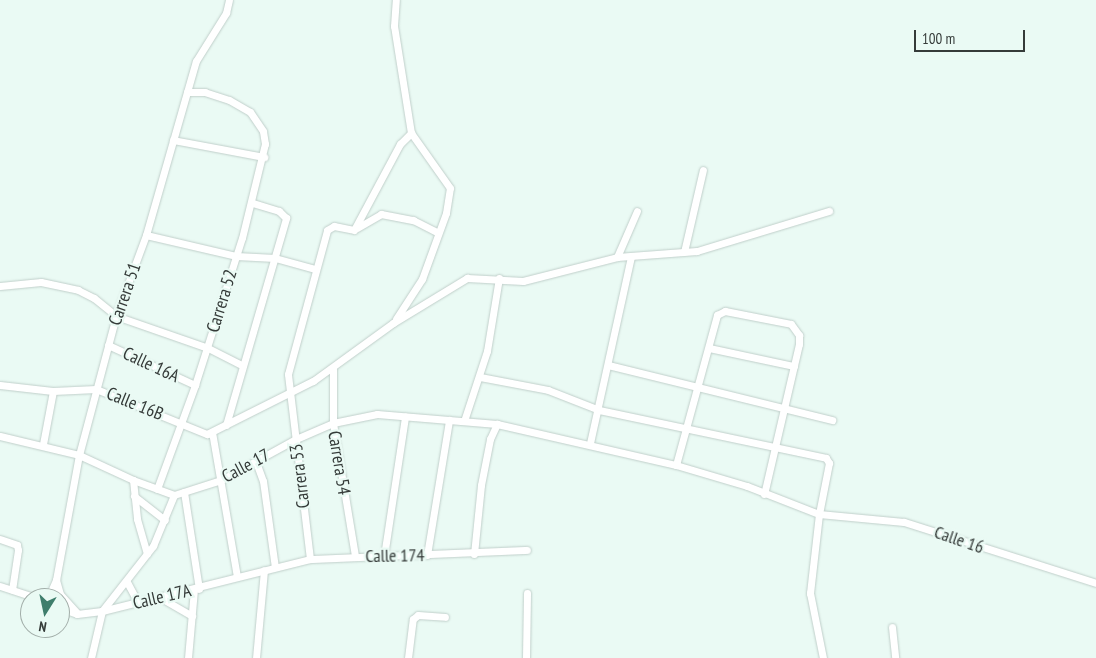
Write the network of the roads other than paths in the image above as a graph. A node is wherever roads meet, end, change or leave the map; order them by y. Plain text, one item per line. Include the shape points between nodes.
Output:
1 (229, 0) edge
2 (396, 0) edge
3 (187, 92) junction
4 (411, 133) junction
5 (173, 140) junction
6 (264, 157) junction
7 (703, 170) dead end
8 (252, 203) junction
9 (637, 211) dead end
10 (829, 211) dead end
11 (354, 230) junction
12 (438, 234) junction
13 (146, 235) junction
14 (684, 252) junction
15 (236, 256) junction
16 (631, 256) junction
17 (617, 257) junction
18 (274, 258) junction
19 (315, 268) junction
20 (499, 278) junction
21 (0, 286) edge
22 (116, 316) junction
23 (393, 323) junction
24 (108, 345) junction
25 (208, 348) junction
26 (709, 348) junction
27 (608, 365) junction
28 (243, 366) junction
29 (794, 366) junction
30 (333, 369) junction
31 (480, 377) junction
32 (195, 385) junction
33 (700, 386) junction
34 (0, 387) edge
35 (96, 389) junction
36 (53, 391) junction
37 (289, 394) junction
38 (784, 406) junction
39 (598, 410) junction
40 (405, 417) junction
41 (450, 420) junction
42 (832, 420) dead end
43 (464, 421) junction
44 (333, 423) junction
45 (182, 424) junction
46 (497, 424) junction
47 (226, 425) junction
48 (686, 428) junction
49 (209, 433) junction
50 (0, 436) edge
51 (296, 439) junction
52 (590, 443) junction
53 (43, 444) junction
54 (776, 447) junction
55 (79, 455) junction
56 (256, 462) junction
57 (676, 465) junction
58 (133, 480) junction
59 (221, 480) junction
60 (157, 489) junction
61 (184, 492) junction
62 (764, 494) junction
63 (174, 495) junction
64 (134, 496) junction
65 (819, 514) junction
66 (166, 520) junction
67 (0, 539) edge
68 (527, 550) dead end
69 (147, 554) junction
70 (474, 554) junction
71 (427, 555) junction
72 (355, 556) junction
73 (384, 556) junction
74 (310, 559) junction
75 (275, 567) junction
76 (264, 570) junction
77 (237, 577) junction
78 (56, 580) junction
79 (127, 582) junction
80 (1096, 583) edge
81 (0, 586) edge
82 (52, 588) edge
83 (12, 590) junction
84 (197, 590) junction
85 (20, 593) edge
86 (527, 593) dead end
87 (161, 598) junction
88 (138, 603) junction
89 (102, 611) junction
90 (70, 612) edge
91 (77, 614) junction
92 (192, 616) junction
93 (445, 617) dead end
94 (892, 627) dead end
95 (91, 658) edge
96 (188, 658) edge
97 (256, 658) edge
98 (408, 658) edge
99 (526, 658) edge
100 (823, 658) edge
101 (895, 658) edge

1 - 3 street, Carrera 51 via 226,13 200,53
2 - 4 street via 394,26
3 - 5 street, Carrera 51
3 - 6 street, Carrera 52 via 205,92 250,112 263,131
4 - 11 street via 400,144
4 - 12 street via 450,188
5 - 6 street
5 - 13 street, Carrera 51
6 - 8 street, Carrera 52
7 - 14 street
8 - 15 street, Carrera 52
8 - 18 street via 279,211 286,218
9 - 17 street
10 - 14 street via 697,251
11 - 12 street via 381,214 413,220
11 - 19 street, Carrera 53 via 334,226 327,230
12 - 23 street via 422,280
13 - 15 street
13 - 22 street, Carrera 51
14 - 16 street
15 - 18 street
15 - 25 street, Carrera 52
16 - 17 street
16 - 27 street
17 - 20 street via 523,281
18 - 19 street
18 - 28 street
19 - 37 street, Carrera 53 via 288,374
20 - 23 street via 467,278
20 - 31 street
21 - 22 street via 59,284 94,298
22 - 24 street, Carrera 51
22 - 25 street
23 - 30 street
24 - 32 street, Calle 16A
24 - 35 street, Carrera 51
25 - 28 street
25 - 32 street, Carrera 52
26 - 29 street
26 - 29 street via 720,311 791,324 799,335
26 - 33 street
27 - 33 street
27 - 39 street
28 - 47 street
29 - 38 street
30 - 37 street
30 - 44 street, Carrera 54
31 - 39 street via 548,390
31 - 43 street
32 - 45 street, Carrera 52
33 - 38 street
33 - 48 street
34 - 36 street, Calle 16B
35 - 36 street, Calle 16B
35 - 45 street, Calle 16B
35 - 55 street, Carrera 51
36 - 53 street
37 - 47 street
37 - 51 street, Carrera 53
38 - 42 street
38 - 54 street
39 - 48 street
39 - 52 street
40 - 41 street, Calle 17
40 - 44 street, Calle 17 via 377,414
40 - 73 street
41 - 43 street, Calle 17
41 - 71 street
43 - 46 street, Calle 17
44 - 51 street, Calle 17
44 - 72 street, Carrera 54
45 - 49 street, Calle 16B
45 - 60 street, Carrera 52
46 - 52 street, Calle 17
46 - 70 street via 490,439
47 - 49 street
48 - 54 street
48 - 57 street
49 - 59 street
50 - 53 street
51 - 56 street, Calle 17
51 - 74 street, Carrera 53
52 - 57 street, Calle 17
53 - 55 street
54 - 62 street
54 - 65 street via 826,458 829,463
55 - 58 street
55 - 78 street, Carrera 51
56 - 59 street, Calle 17
56 - 75 street via 263,481
57 - 62 street, Calle 16
58 - 60 street
58 - 64 street
59 - 61 street, Calle 17
59 - 77 street
60 - 63 street
61 - 63 street, Calle 17
61 - 84 street
62 - 65 street, Calle 16
63 - 66 street
64 - 66 street
64 - 69 street
65 - 80 street, Calle 16 via 904,522
65 - 100 street via 810,593
66 - 69 street
67 - 83 street via 16,545 18,550
68 - 70 street, Calle 174
69 - 79 street
70 - 71 street, Calle 174
71 - 73 street, Calle 174
72 - 73 street, Calle 174
72 - 74 street, Calle 174
74 - 75 street, Calle 174
75 - 76 street, Calle 174
76 - 77 street, Calle 17A
76 - 97 street
77 - 84 street, Calle 17A
78 - 82 street, Carrera 51
78 - 91 street via 60,594
79 - 88 street
79 - 89 street
81 - 83 street
83 - 85 street
84 - 87 street, Calle 17A
84 - 92 street
86 - 99 street
87 - 88 street, Calle 17A
87 - 92 street
88 - 89 street, Calle 17A
89 - 91 street, Calle 17A
89 - 95 street
90 - 91 street, Calle 17A
92 - 96 street
93 - 98 street via 418,615 413,619
94 - 101 street

